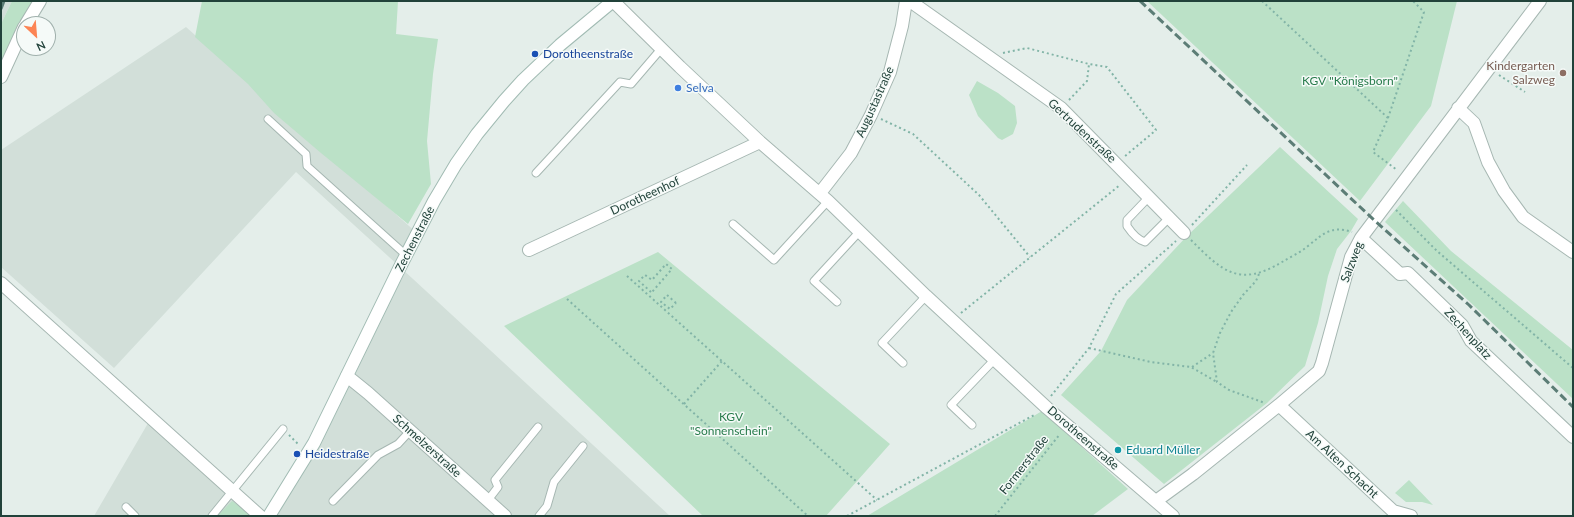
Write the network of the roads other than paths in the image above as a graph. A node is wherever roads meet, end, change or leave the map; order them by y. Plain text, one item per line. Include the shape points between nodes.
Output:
1 (40, 1) edge
2 (613, 1) edge
3 (906, 1) edge
4 (910, 1) edge
5 (1540, 1) edge
6 (31, 16) edge
7 (16, 44) edge
8 (661, 49) junction
9 (1, 77) edge
10 (1458, 108) junction
11 (268, 119) dead end
12 (760, 142) junction
13 (536, 173) dead end
14 (824, 197) junction
15 (1149, 197) junction
16 (1169, 218) junction
17 (733, 224) dead end
18 (860, 231) junction
19 (1184, 233) road end
20 (1361, 238) junction
21 (529, 250) dead end
22 (1573, 252) edge
23 (406, 256) junction
24 (1, 283) edge
25 (926, 296) junction
26 (837, 302) dead end
27 (995, 359) junction
28 (903, 363) dead end
29 (347, 376) junction
30 (1277, 406) junction
31 (972, 425) dead end
32 (538, 427) dead end
33 (283, 429) road end
34 (410, 431) junction
35 (1573, 437) edge
36 (583, 446) dead end
37 (233, 492) junction
38 (488, 500) junction
39 (333, 501) dead end
40 (1156, 501) junction
41 (126, 507) dead end
42 (135, 516) edge
43 (212, 516) edge
44 (260, 516) edge
45 (269, 516) edge
46 (505, 516) edge
47 (539, 516) edge
48 (1173, 516) edge
49 (1410, 516) edge

1 - 6 street
2 - 8 street, Dorotheenstraße
2 - 23 street, Zechenstraße via 542,62 476,134 434,201
3 - 14 street, Augustastraße via 890,72 851,153
4 - 15 street, Gertrudenstraße via 1061,108
5 - 10 street, Salzweg
7 - 9 street
8 - 12 street, Dorotheenstraße
8 - 13 lane via 631,84 620,82
10 - 20 street, Salzweg
10 - 22 street via 1474,122 1488,162 1504,191 1523,217
11 - 23 lane via 306,154 307,166
12 - 14 street, Dorotheenstraße
12 - 21 street, Dorotheenhof
14 - 17 lane via 774,260
14 - 18 street, Dorotheenstraße
15 - 16 street, Gertrudenstraße
15 - 16 lane via 1127,220 1127,226 1133,233 1145,242
16 - 19 street, Gertrudenstraße
18 - 25 street, Dorotheenstraße
18 - 26 lane via 814,281
20 - 30 street, Salzweg via 1352,257 1319,370
20 - 35 street, Zechenplatz via 1400,274 1408,273 1462,325 1471,341
23 - 29 street, Zechenstraße
24 - 37 street
25 - 27 street, Dorotheenstraße
25 - 28 lane via 882,343
27 - 31 lane via 951,405
27 - 40 street, Dorotheenstraße via 1066,425
29 - 34 street, Schmelzerstraße
29 - 45 street, Zechenstraße via 309,453
30 - 40 street, Salzweg
30 - 49 street, Am Alten Schacht via 1393,511
32 - 38 lane via 495,480 498,487
33 - 37 lane
34 - 38 street, Schmelzerstraße
34 - 39 lane via 398,444 378,455
36 - 47 lane via 554,482 547,506
37 - 43 lane
37 - 44 street
38 - 46 street, Schmelzerstraße
40 - 48 street, Dorotheenstraße
41 - 42 lane

